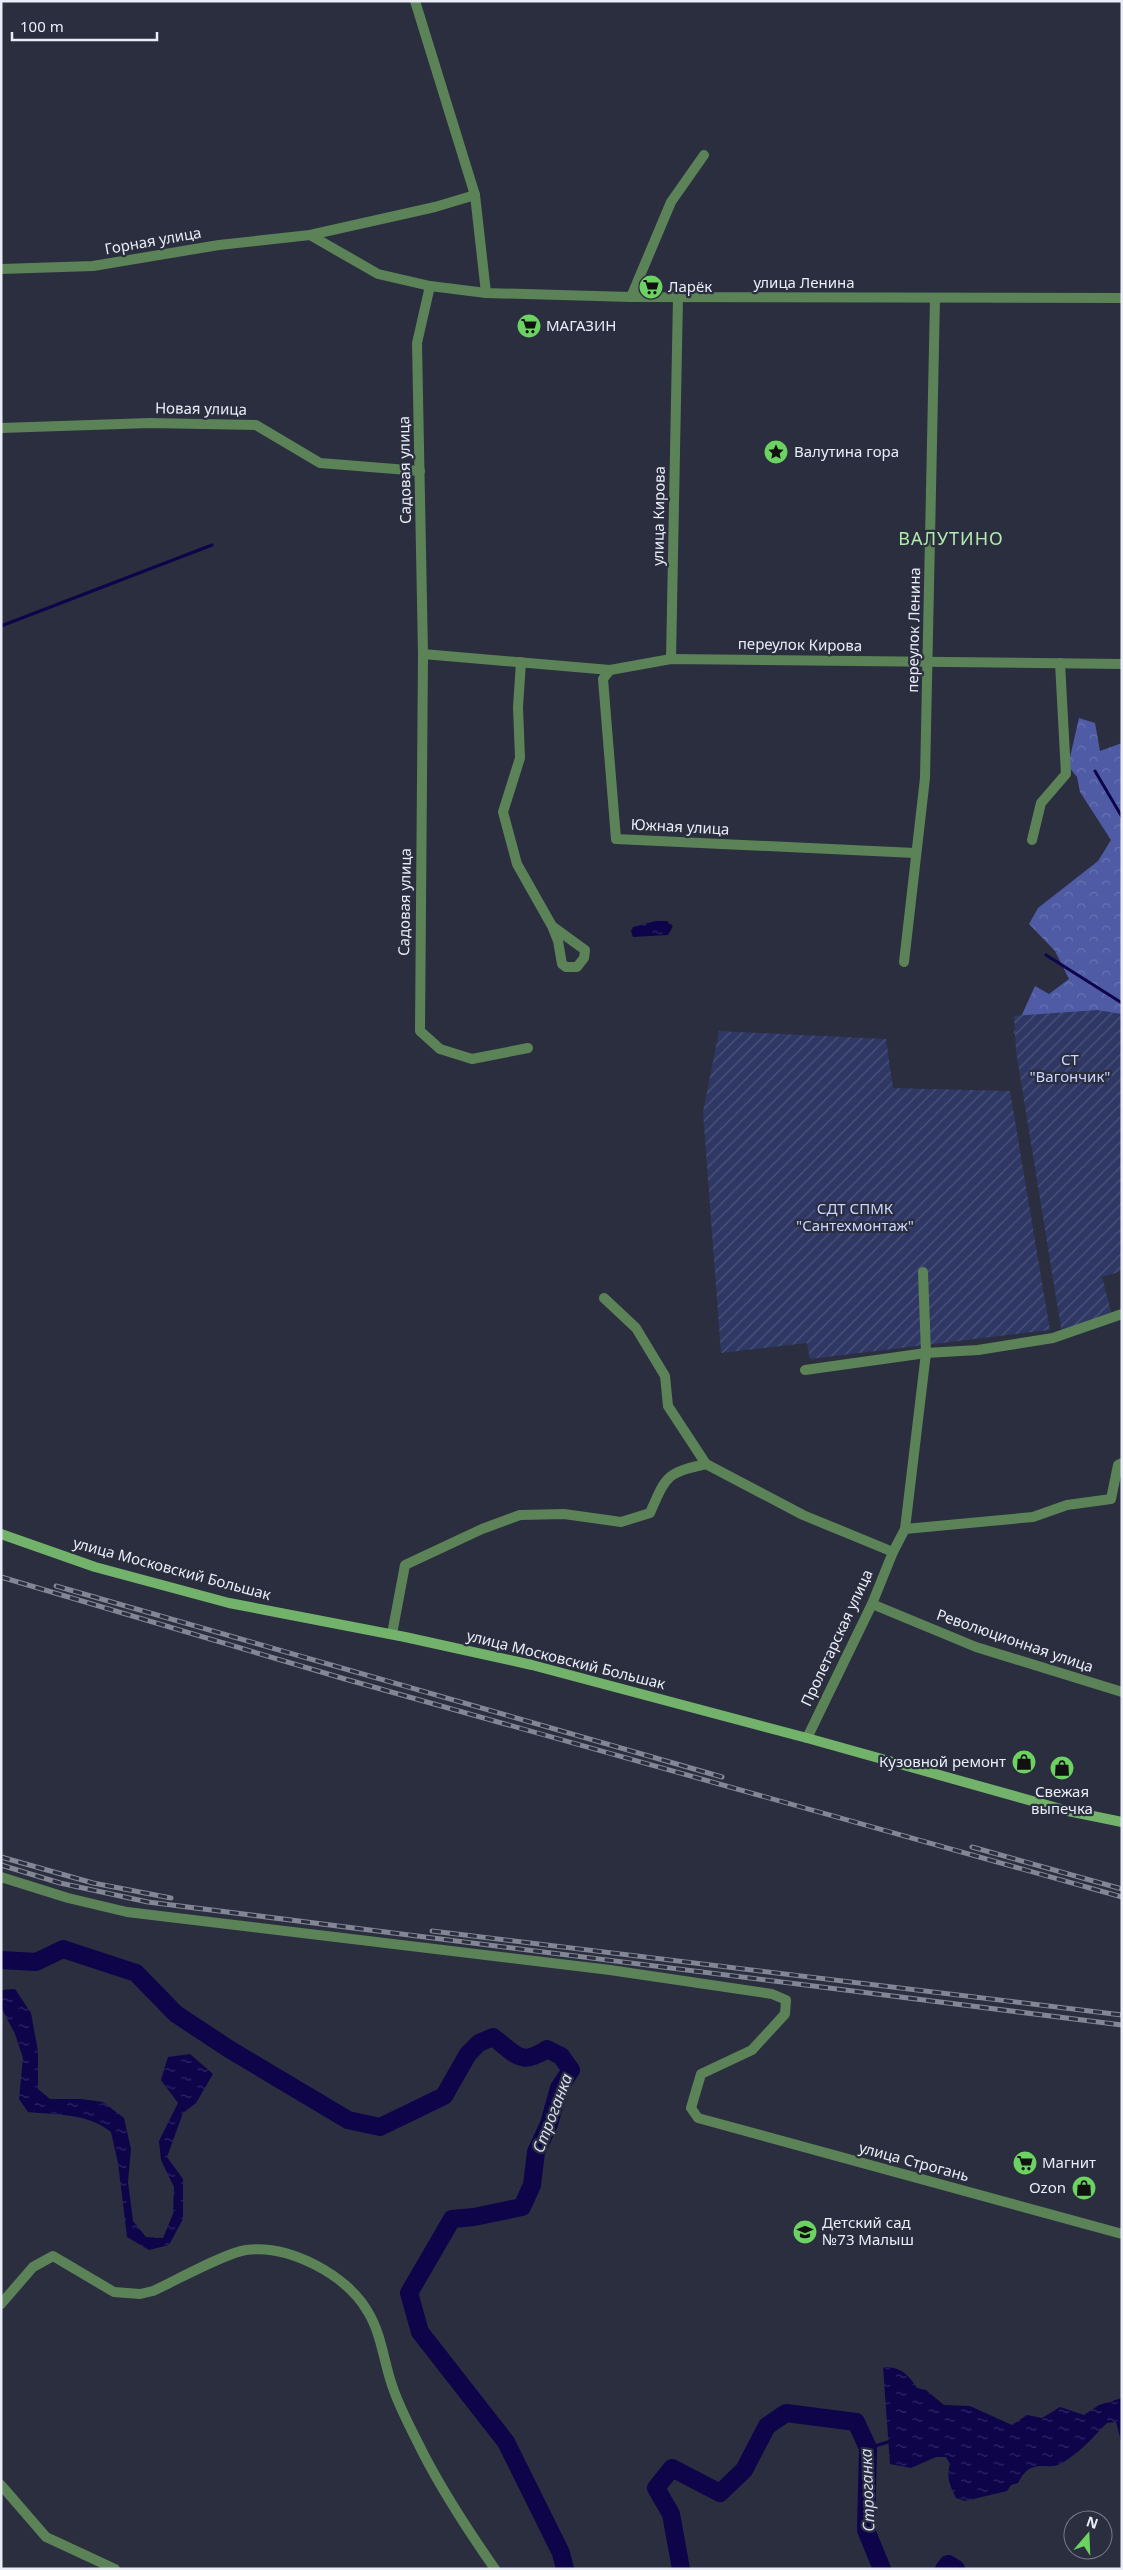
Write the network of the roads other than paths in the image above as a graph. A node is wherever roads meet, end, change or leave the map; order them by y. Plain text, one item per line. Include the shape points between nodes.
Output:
1 (415, 1) edge
2 (704, 156) dead end
3 (475, 195) junction
4 (310, 235) junction
5 (1, 269) edge
6 (430, 286) junction
7 (486, 293) junction
8 (631, 297) junction
9 (678, 297) junction
10 (935, 298) junction
11 (1122, 298) edge
12 (1, 428) edge
13 (420, 470) junction
14 (423, 654) junction
15 (671, 659) junction
16 (521, 662) junction
17 (928, 662) junction
18 (1060, 663) junction
19 (1122, 664) edge
20 (594, 669) junction
21 (610, 670) junction
22 (603, 679) junction
23 (1032, 840) dead end
24 (915, 853) junction
25 (552, 926) dead end
26 (904, 962) dead end
27 (528, 1048) dead end
28 (924, 1272) dead end
29 (604, 1298) dead end
30 (1122, 1314) edge
31 (926, 1353) junction
32 (805, 1370) dead end
33 (1122, 1463) edge
34 (706, 1464) junction
35 (905, 1529) junction
36 (1, 1534) edge
37 (893, 1552) junction
38 (872, 1604) junction
39 (392, 1634) junction
40 (1122, 1692) edge
41 (807, 1738) junction
42 (1122, 1822) edge
43 (1, 1877) edge
44 (1122, 2234) edge
45 (1, 2304) edge
46 (1, 2485) edge
47 (115, 2569) edge
48 (495, 2569) edge

1 - 3 street
2 - 8 street via 671,202
3 - 4 street, Горная улица
3 - 7 street
4 - 5 street, Горная улица via 219,245 93,266
4 - 6 street, улица Ленина via 378,274
6 - 7 street, улица Ленина
6 - 13 street, Садовая улица via 417,343
7 - 8 street, улица Ленина
8 - 9 street, улица Ленина
9 - 10 street, улица Ленина
9 - 15 street, улица Кирова
10 - 11 street, улица Ленина
10 - 17 street, переулок Ленина
12 - 13 street, Новая улица via 150,423 256,425 320,463
13 - 14 street, Садовая улица
14 - 16 street
14 - 27 street, Садовая улица via 420,1030 440,1049 472,1060
15 - 17 street, переулок Кирова
15 - 21 street
16 - 20 street
16 - 25 street via 518,707 520,758 503,812 517,864
17 - 18 street, переулок Кирова
17 - 24 street, переулок Ленина via 925,778
18 - 19 street, переулок Кирова
18 - 23 street via 1066,774 1041,804
20 - 21 street
20 - 22 street
21 - 22 street
22 - 24 street, Южная улица via 616,840
24 - 26 street, переулок Ленина
28 - 31 street, Пролетарская улица
29 - 34 street via 636,1328 665,1376 668,1406
30 - 31 street via 1053,1338 978,1350
31 - 32 street
31 - 35 street, Пролетарская улица
33 - 35 street via 1118,1465 1111,1499 1066,1505 1033,1517
34 - 37 street via 803,1515
34 - 39 street via 676,1471 661,1486 650,1513 621,1522 564,1514 520,1515 405,1565
35 - 37 street, Пролетарская улица
36 - 39 street, улица Московский Большак via 95,1566 229,1603
37 - 38 street, Пролетарская улица
38 - 40 street, Революционная улица via 976,1647
38 - 41 street, Пролетарская улица
39 - 41 street, улица Московский Большак via 532,1665
41 - 42 street, улица Московский Большак via 1068,1811
43 - 44 street, улица Строгань via 126,1912 610,1970 748,1989 786,2000 785,2014 752,2050 701,2074 691,2108 698,2118
45 - 48 street via 33,2268 52,2256 114,2292 140,2294 244,2250 276,2250 314,2264 336,2278 368,2312 388,2365 392,2386 418,2444
46 - 47 street via 46,2536

